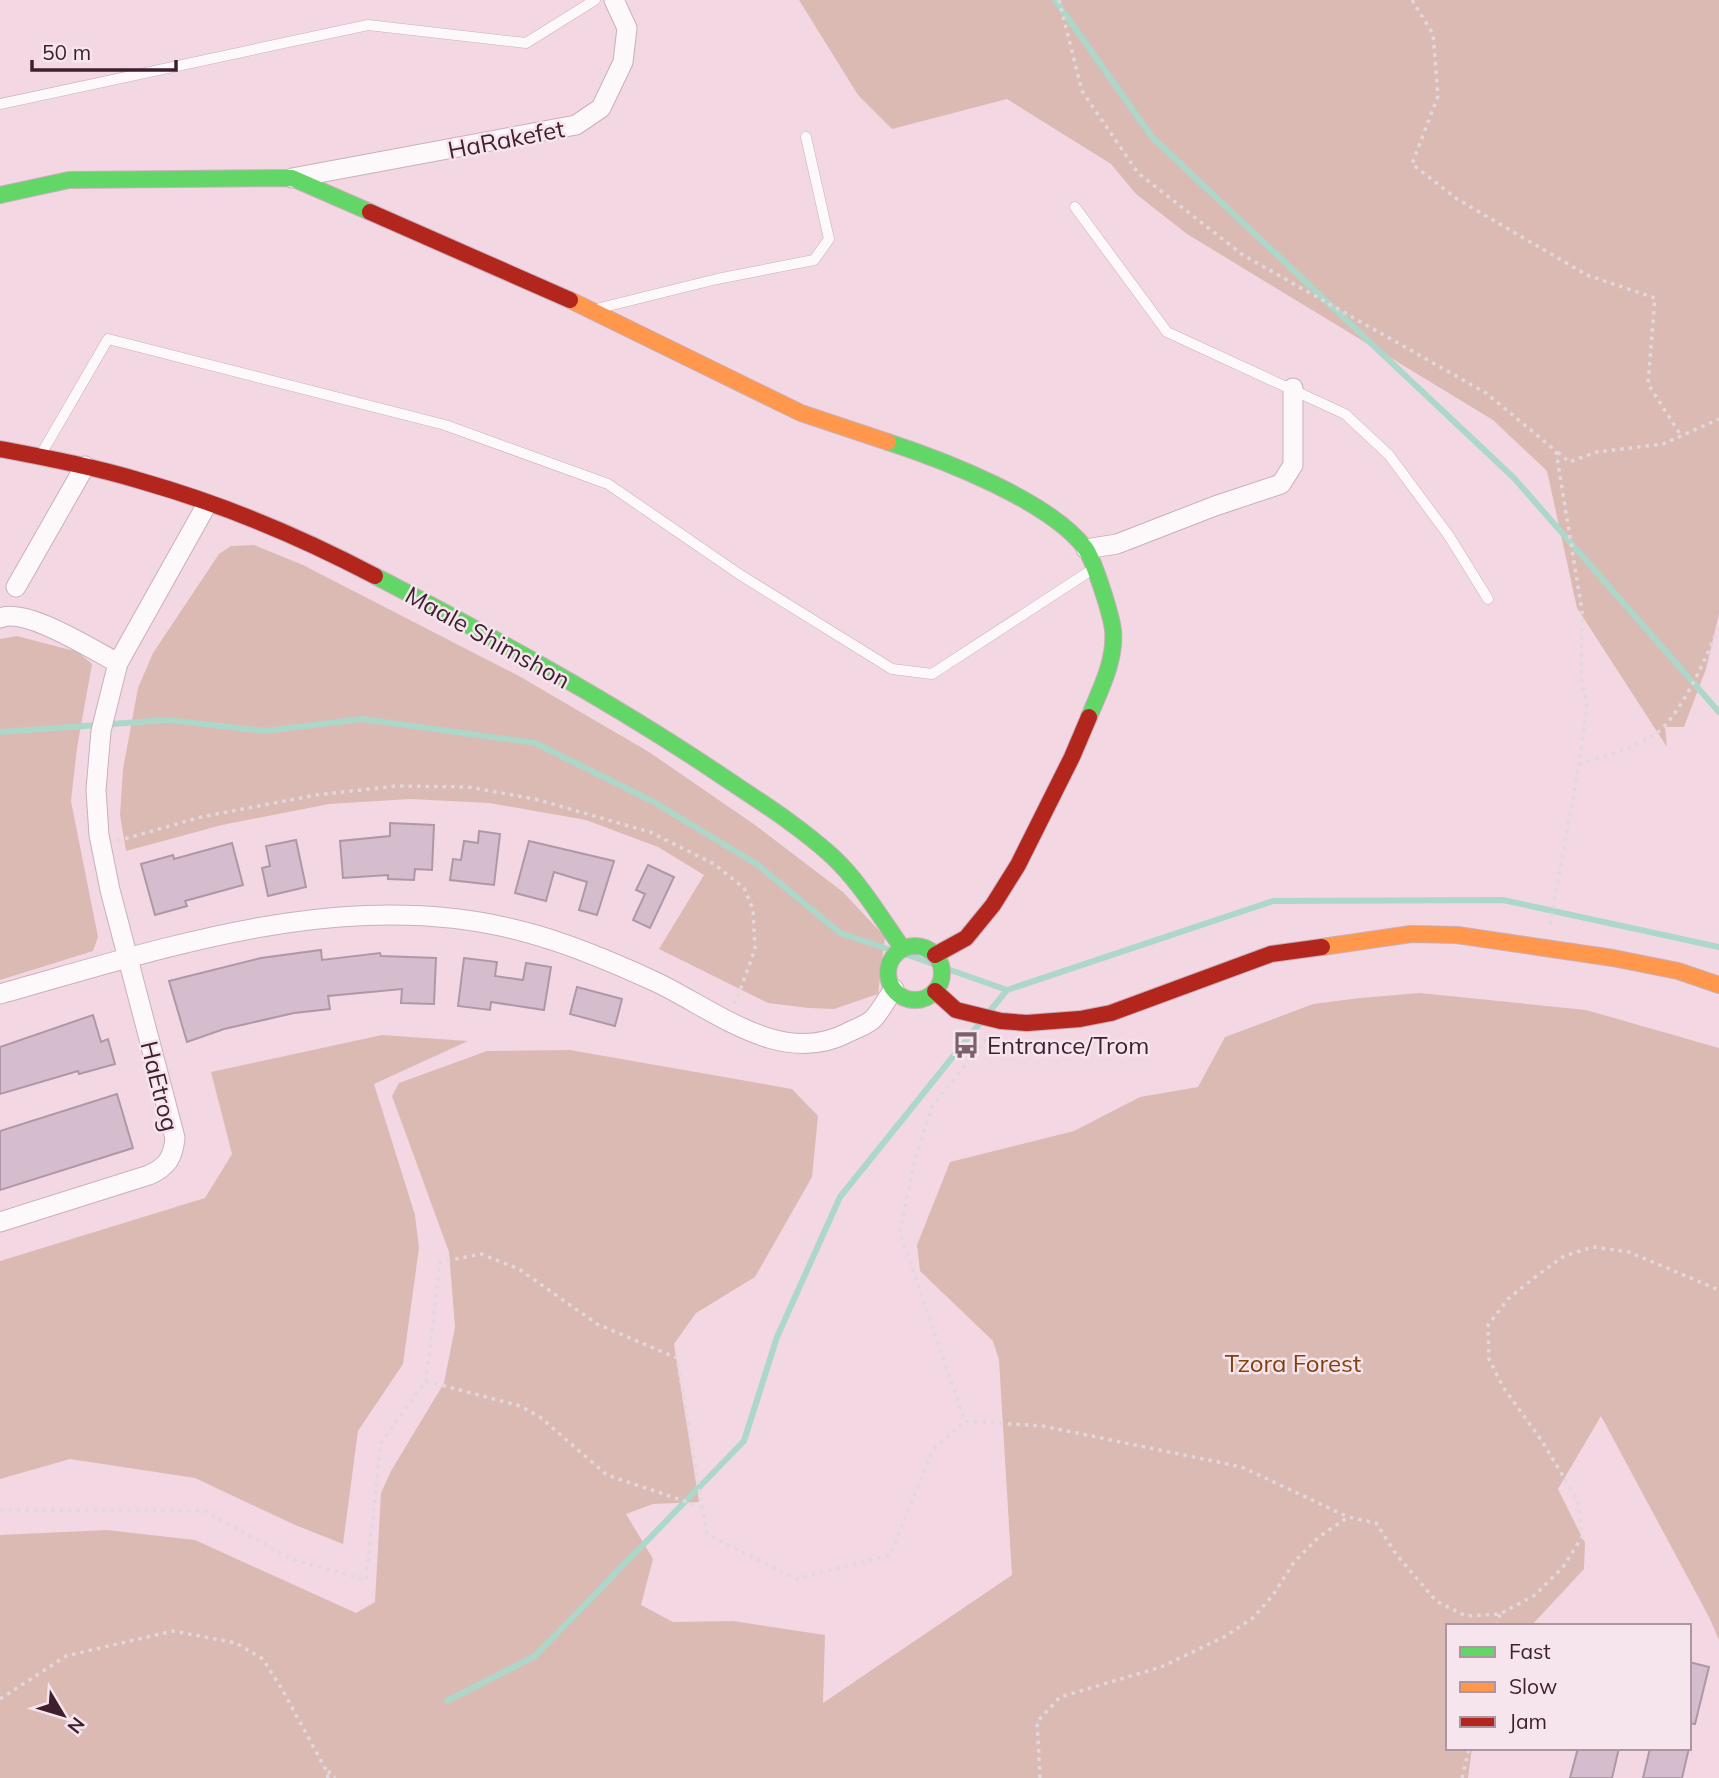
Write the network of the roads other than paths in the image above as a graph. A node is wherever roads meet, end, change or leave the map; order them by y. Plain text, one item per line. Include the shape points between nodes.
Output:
1 (595, 0) edge
2 (614, 0) edge
3 (0, 104) edge
4 (806, 137) dead end
5 (292, 178) junction
6 (0, 195) edge
7 (1075, 207) dead end
8 (592, 310) junction
9 (1293, 388) junction
10 (0, 449) edge
11 (40, 456) junction
12 (85, 466) junction
13 (207, 504) junction
14 (1086, 549) junction
15 (1094, 569) junction
16 (16, 587) dead end
17 (1488, 599) dead end
18 (0, 618) edge
19 (118, 663) junction
20 (903, 949) junction
21 (935, 955) junction
22 (127, 958) junction
23 (1719, 985) edge
24 (894, 989) junction
25 (934, 991) junction
26 (0, 993) edge
27 (0, 1222) edge

1 - 3 lane via 526,43 368,25
2 - 5 street, HaRakefet via 627,28 623,62 601,108 576,125
4 - 8 lane via 829,239 814,260
5 - 6 street via 69,180
5 - 8 street
7 - 9 lane via 1167,332
8 - 14 street via 801,413 988,481 1058,523
9 - 14 street via 1293,465 1281,484 1117,544
9 - 17 lane via 1345,414 1389,455 1449,536
10 - 11 street, Maale Shimshon
11 - 12 street, Maale Shimshon
11 - 15 lane via 108,339 445,425 608,484 739,574 892,669 932,674
12 - 13 street, Maale Shimshon
12 - 16 street
13 - 19 street
13 - 20 street, Maale Shimshon via 262,523 382,579 569,680 713,768 834,858
14 - 15 street
15 - 21 street via 1113,631 1108,671 1098,699 1040,822 993,905 966,938
18 - 19 street via 8,614 30,618
19 - 22 street via 101,732 96,790 101,846
20 - 21 street via 920,946
20 - 24 street via 889,967
21 - 25 street via 942,973
22 - 24 street via 313,918 370,915 479,922 579,949 778,1042 813,1044 842,1036 872,1020
22 - 26 street
22 - 27 street, HaEtrog via 175,1139 173,1152 167,1164 149,1175
23 - 25 street via 1678,971 1546,948 1457,935 1411,934 1270,954 1111,1013 1055,1022 1001,1021 957,1010
24 - 25 street via 914,999

